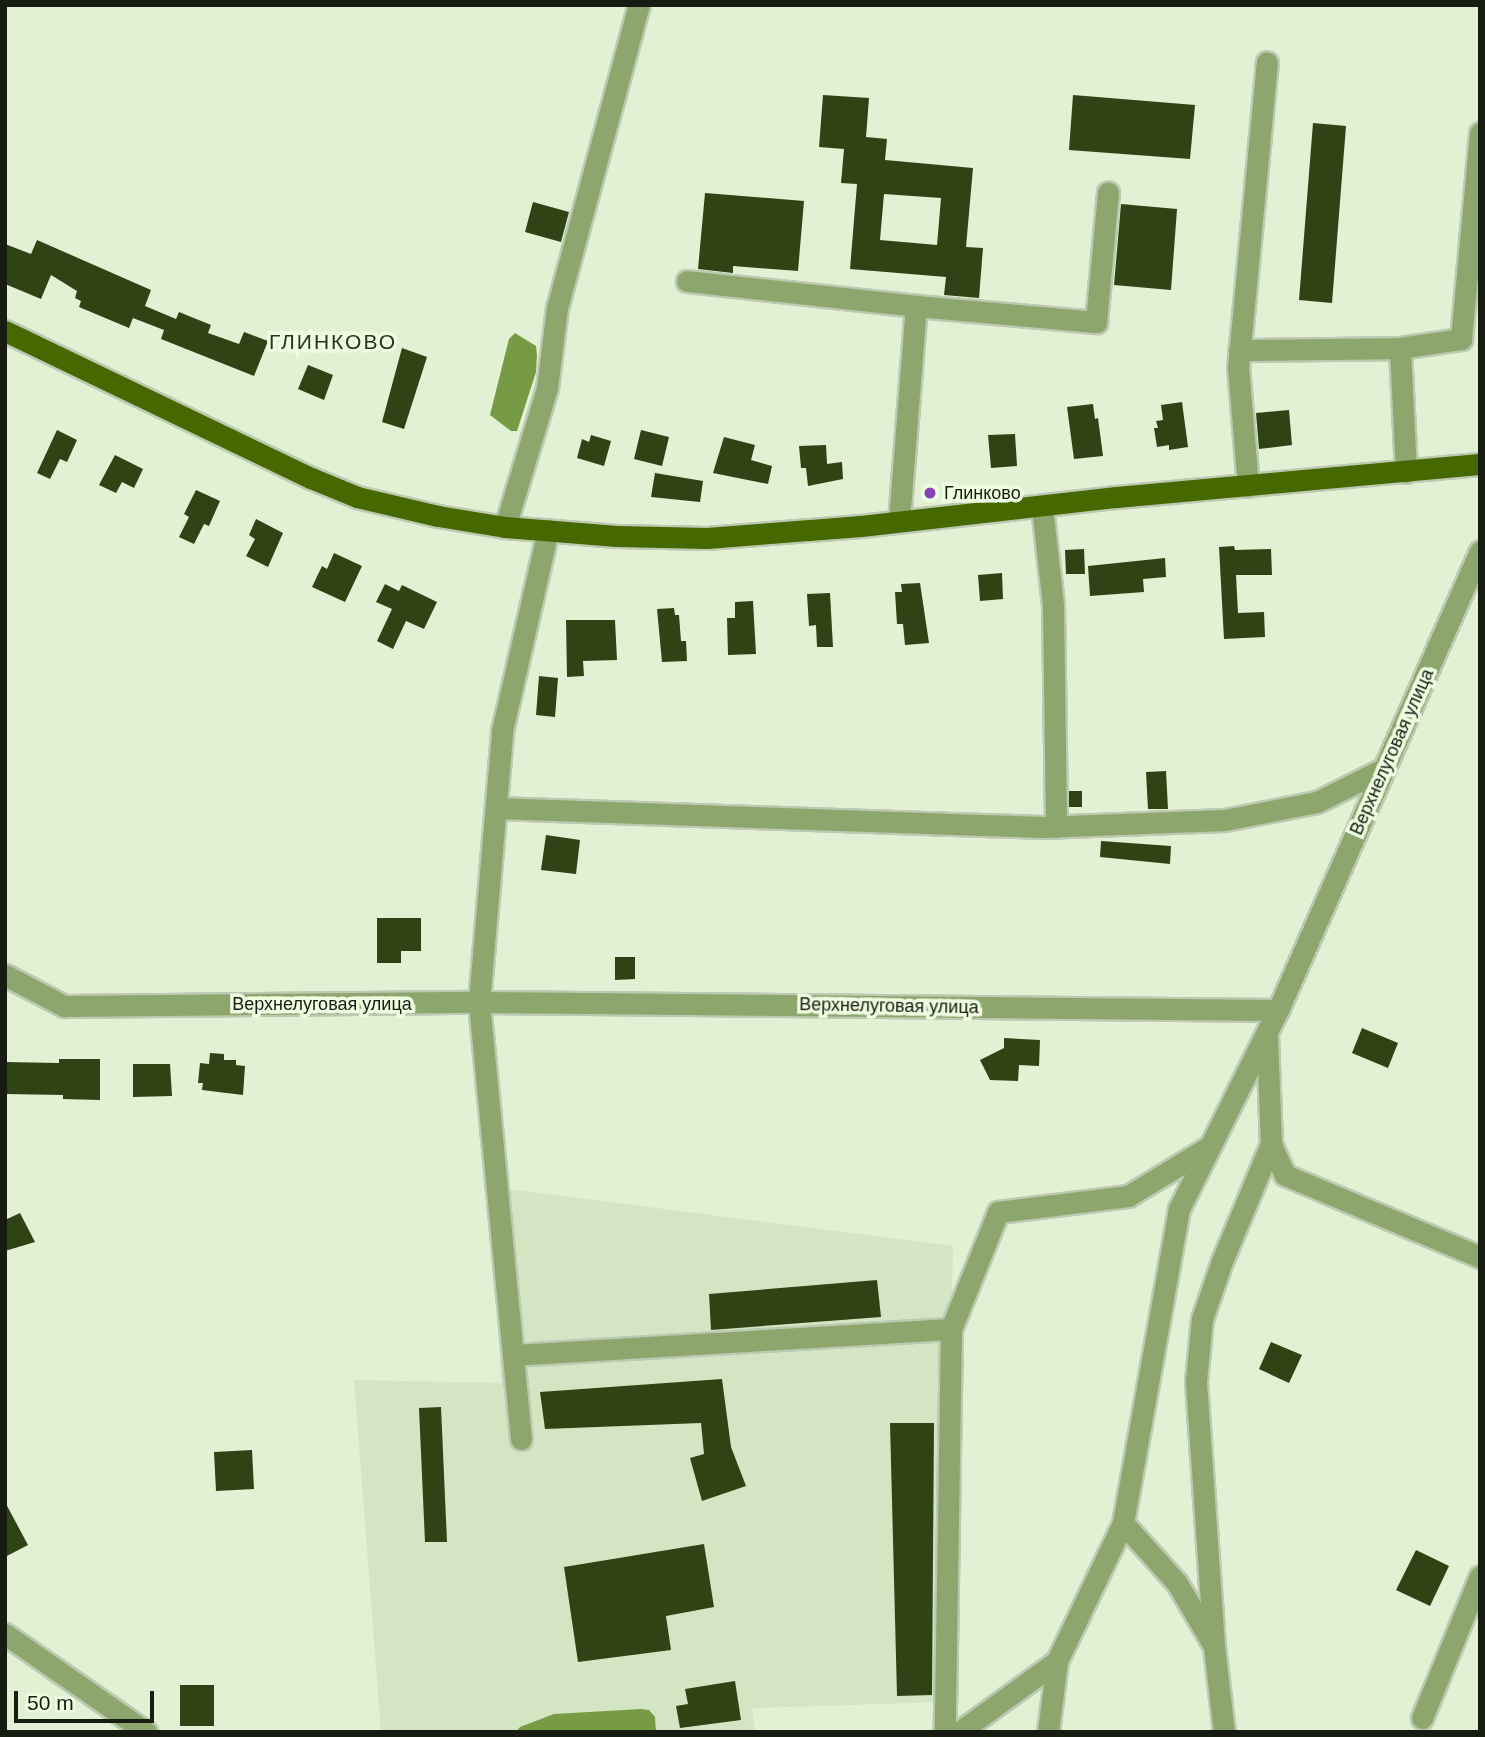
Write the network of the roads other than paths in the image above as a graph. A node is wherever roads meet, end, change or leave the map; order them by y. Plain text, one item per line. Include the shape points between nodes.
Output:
1 (639, 5) edge
2 (1267, 62) dead end
3 (1480, 133) edge
4 (1108, 193) dead end
5 (687, 281) dead end
6 (916, 306) junction
7 (5, 331) edge
8 (1470, 339) edge
9 (1400, 348) junction
10 (1239, 350) junction
11 (1480, 464) edge
12 (1406, 472) junction
13 (1248, 486) junction
14 (1042, 506) junction
15 (899, 521) junction
16 (505, 527) junction
17 (548, 530) junction
18 (1480, 551) edge
19 (1385, 768) junction
20 (496, 808) junction
21 (1056, 827) junction
22 (5, 975) edge
23 (479, 1002) junction
24 (1278, 1010) junction
25 (1266, 1034) junction
26 (1272, 1144) junction
27 (1209, 1147) junction
28 (1480, 1257) edge
29 (951, 1329) junction
30 (513, 1355) junction
31 (521, 1438) dead end
32 (1123, 1523) junction
33 (1480, 1576) edge
34 (5, 1634) edge
35 (1214, 1646) junction
36 (1057, 1661) junction
37 (1422, 1718) dead end
38 (146, 1732) edge
39 (945, 1732) edge
40 (959, 1732) edge
41 (1048, 1732) edge
42 (1224, 1732) edge

1 - 16 street via 557,308 547,388
2 - 10 street
3 - 8 street
4 - 6 street via 1096,322
5 - 6 street
6 - 15 street
7 - 16 main road via 357,497
8 - 9 street
9 - 10 street
9 - 12 street
10 - 13 street
11 - 12 main road
12 - 13 main road
13 - 14 main road
14 - 15 main road
14 - 21 street via 1053,606
15 - 17 main road via 707,538
16 - 17 main road
17 - 20 street via 502,731
18 - 19 street, Верхнелуговая улица
19 - 21 street via 1317,802 1225,820
19 - 24 street, Верхнелуговая улица
20 - 21 street
20 - 23 street
22 - 23 street, Верхнелуговая улица via 64,1006
23 - 24 street, Верхнелуговая улица
23 - 30 street
24 - 25 street
25 - 26 street
25 - 27 street
26 - 28 street via 1285,1175
26 - 35 street via 1202,1319 1196,1381
27 - 29 street via 1128,1196 998,1212
27 - 32 street via 1179,1209
29 - 30 street
29 - 39 street
30 - 31 street
32 - 35 street via 1177,1583
32 - 36 street
33 - 37 street
34 - 38 street
35 - 42 street
36 - 40 street
36 - 41 street

